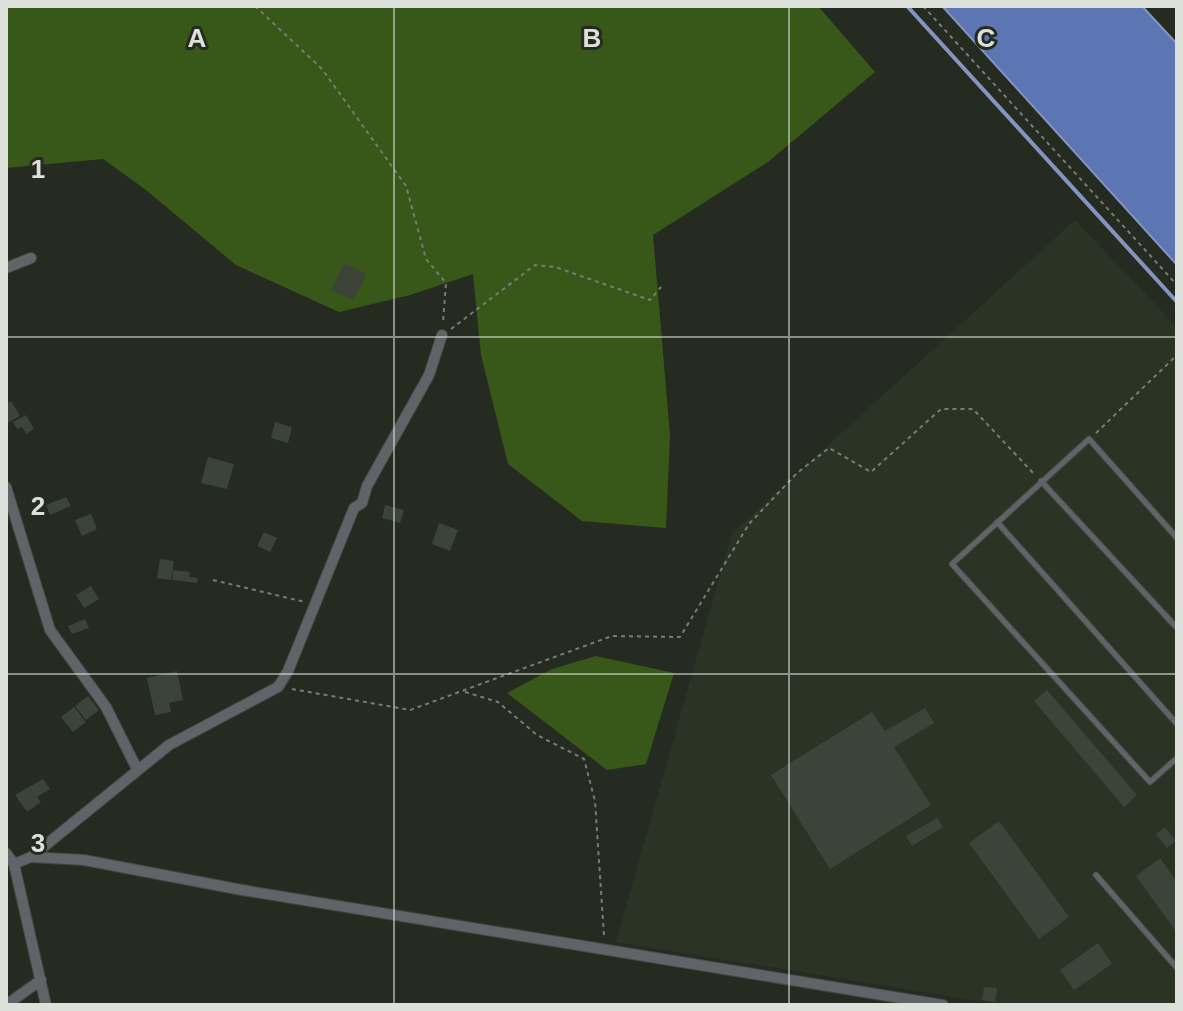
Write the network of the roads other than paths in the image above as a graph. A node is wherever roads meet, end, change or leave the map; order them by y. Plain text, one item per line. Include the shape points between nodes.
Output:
1 (31, 258) dead end
2 (6, 268) edge
3 (442, 335) road end
4 (1041, 481) junction
5 (6, 487) edge
6 (997, 522) junction
7 (1177, 538) edge
8 (1177, 628) edge
9 (1177, 724) edge
10 (1177, 758) edge
11 (137, 769) junction
12 (6, 853) edge
13 (31, 857) junction
14 (14, 864) junction
15 (1096, 875) dead end
16 (1177, 968) edge
17 (41, 980) junction
18 (6, 1005) edge
19 (46, 1005) edge
20 (943, 1005) edge

1 - 2 street
3 - 11 street via 429,375 362,503 354,508 278,687 229,710
4 - 6 lane
4 - 7 lane via 1089,439
4 - 8 lane
5 - 11 street via 50,630 106,707
6 - 9 lane
6 - 10 lane via 952,564 1150,782
11 - 13 street
12 - 14 street
13 - 14 street
13 - 20 street via 84,860
14 - 17 street
15 - 16 lane
17 - 18 street
17 - 19 street

